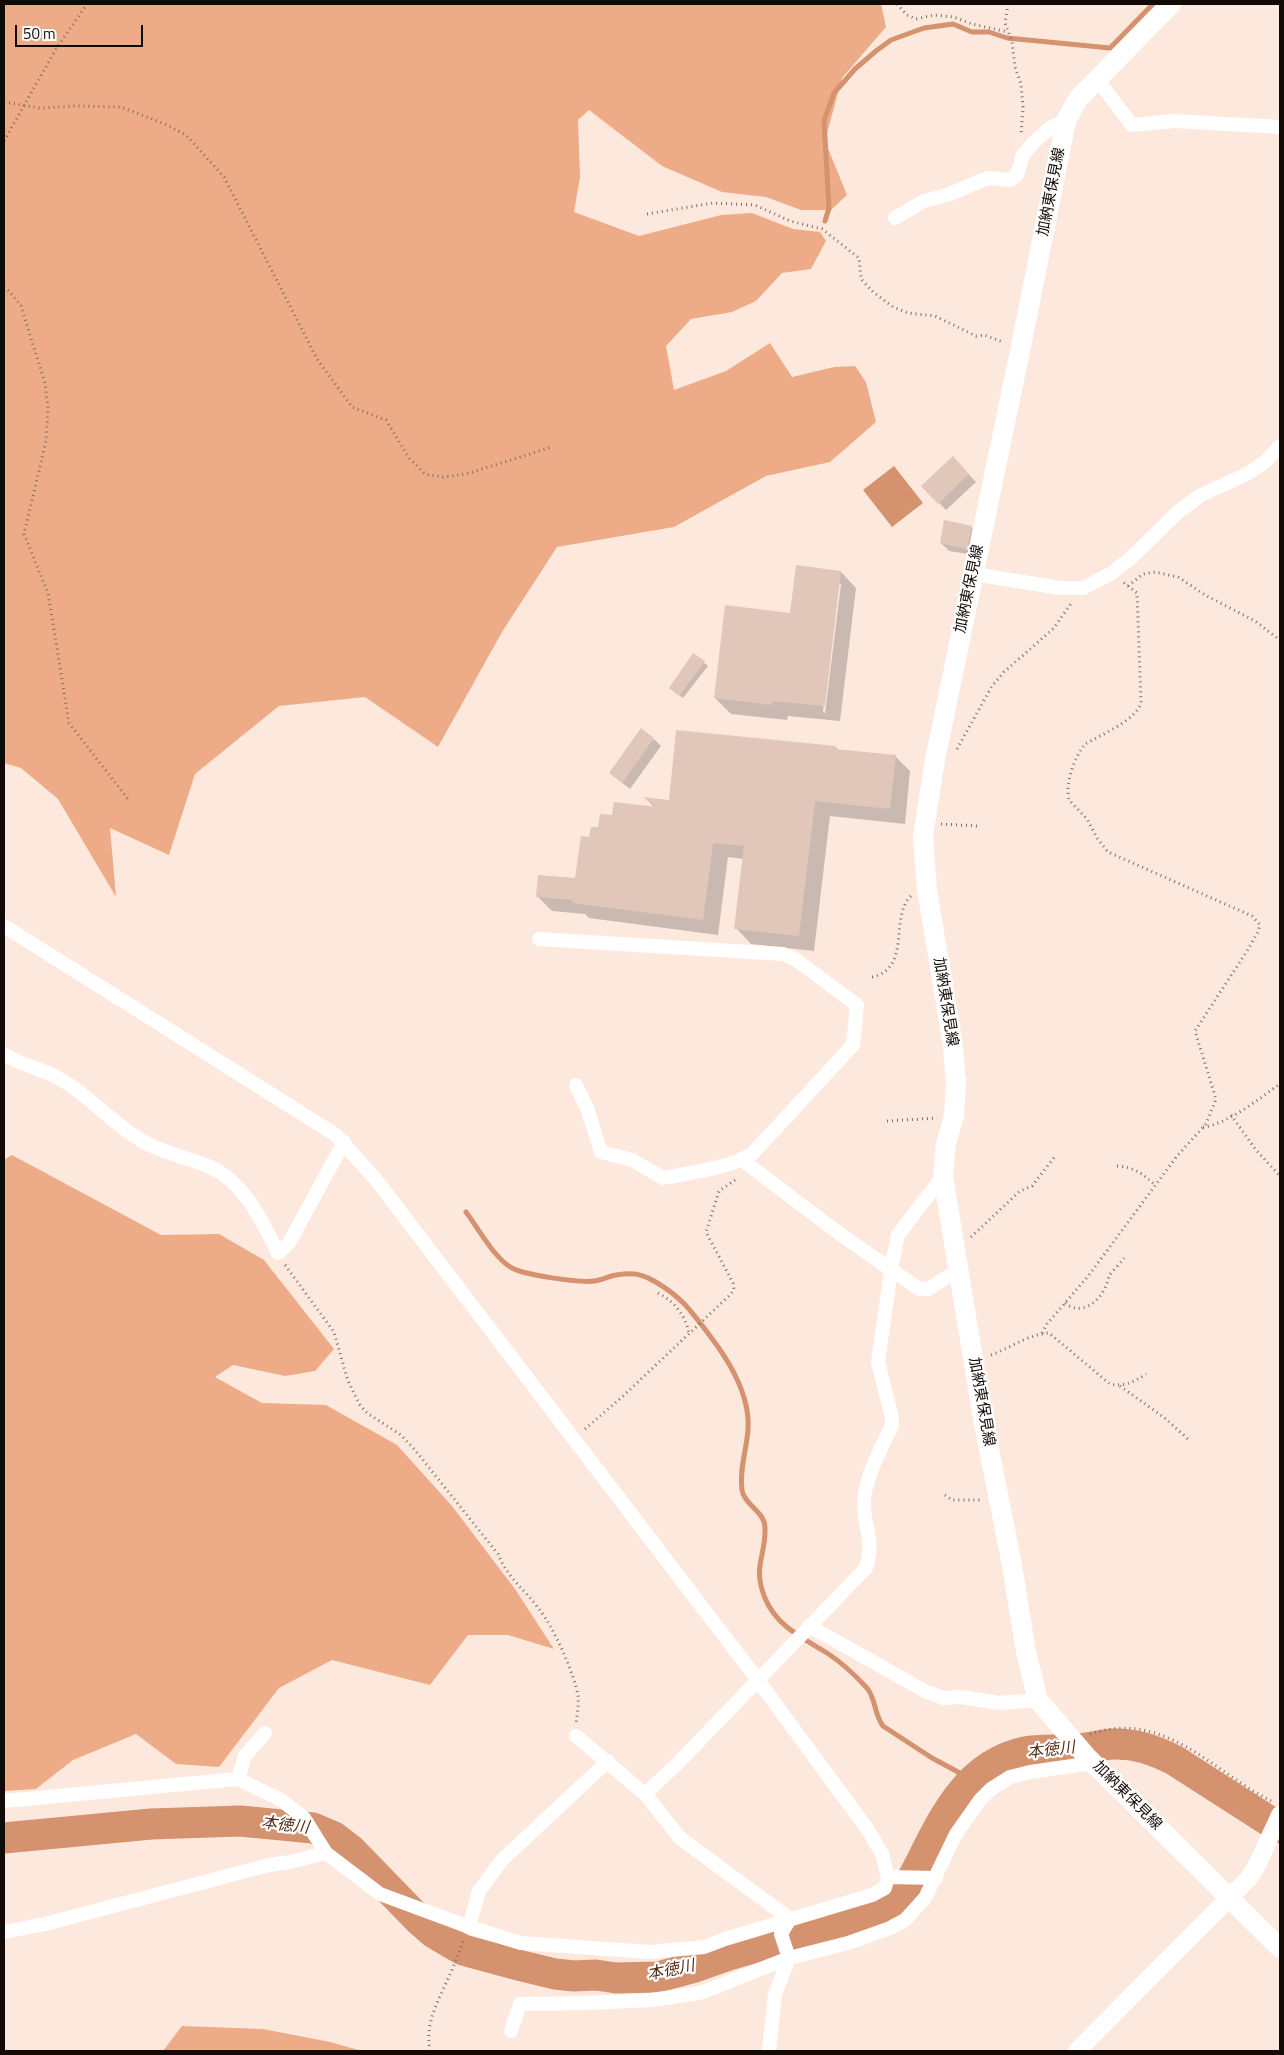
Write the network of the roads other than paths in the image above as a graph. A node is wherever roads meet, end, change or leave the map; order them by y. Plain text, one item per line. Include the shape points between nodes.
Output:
1 (1171, 4) edge
2 (1097, 79) junction
3 (1066, 121) junction
4 (1280, 127) edge
5 (895, 218) dead end
6 (1280, 446) edge
7 (974, 574) junction
8 (4, 926) edge
9 (539, 939) dead end
10 (4, 1054) edge
11 (576, 1085) dead end
12 (344, 1142) junction
13 (742, 1160) junction
14 (943, 1176) junction
15 (891, 1270) junction
16 (957, 1271) junction
17 (809, 1626) junction
18 (757, 1680) junction
19 (1038, 1700) junction
20 (265, 1733) dead end
21 (576, 1736) road end
22 (1085, 1754) junction
23 (608, 1761) junction
24 (238, 1779) junction
25 (645, 1794) junction
26 (4, 1801) edge
27 (1277, 1809) edge
28 (326, 1853) junction
29 (888, 1877) junction
30 (936, 1878) junction
31 (1231, 1898) junction
32 (790, 1920) junction
33 (464, 1929) junction
34 (4, 1932) edge
35 (1280, 1948) edge
36 (789, 1958) junction
37 (511, 2031) dead end
38 (769, 2051) edge
39 (1076, 2051) edge

1 - 2 main road, 加納東保見線
2 - 3 main road, 加納東保見線 via 1078,99
2 - 4 street via 1132,125 1174,121
3 - 5 street via 1050,128 1023,155 1017,176 1010,180 988,178 924,201
3 - 7 main road, 加納東保見線
6 - 7 street via 1265,462 1245,475 1201,495 1112,573 1083,588 1060,588
7 - 14 main road, 加納東保見線 via 934,763 923,836 927,890 953,1046 956,1085
8 - 12 street
9 - 13 street via 783,954 857,1005 853,1045 752,1154
10 - 12 street via 62,1080 144,1142 210,1167 229,1180 255,1208 278,1253 289,1243
11 - 13 street via 601,1152 632,1160 663,1178
12 - 18 street
13 - 15 street
14 - 15 street via 898,1235
14 - 16 main road, 加納東保見線
15 - 16 street via 919,1289 928,1289
15 - 17 street via 878,1362 892,1425 865,1492 871,1549 869,1560 866,1568
16 - 19 main road, 加納東保見線 via 1026,1652
17 - 18 street
17 - 19 street via 925,1692 943,1698 961,1697 999,1703
18 - 25 street
18 - 29 street via 868,1830 882,1854
19 - 22 main road, 加納東保見線
20 - 24 street via 244,1756
21 - 23 street
22 - 30 street via 1010,1777 990,1789 956,1834
22 - 31 main road, 加納東保見線
23 - 25 street
23 - 33 street via 502,1860 479,1891
24 - 26 street
24 - 28 street via 281,1800 304,1818
25 - 32 street via 680,1838
27 - 31 street via 1263,1851 1249,1878
28 - 33 street via 380,1894
28 - 34 street
29 - 30 street
29 - 32 street via 884,1888 872,1895
30 - 36 street via 925,1898 905,1920 848,1943
31 - 35 main road, 加納東保見線
31 - 39 street
32 - 33 street via 725,1938 704,1948 650,1952 521,1943
32 - 36 street via 781,1934
36 - 37 street via 700,1993 652,2000 520,2004
36 - 38 street via 774,1994

